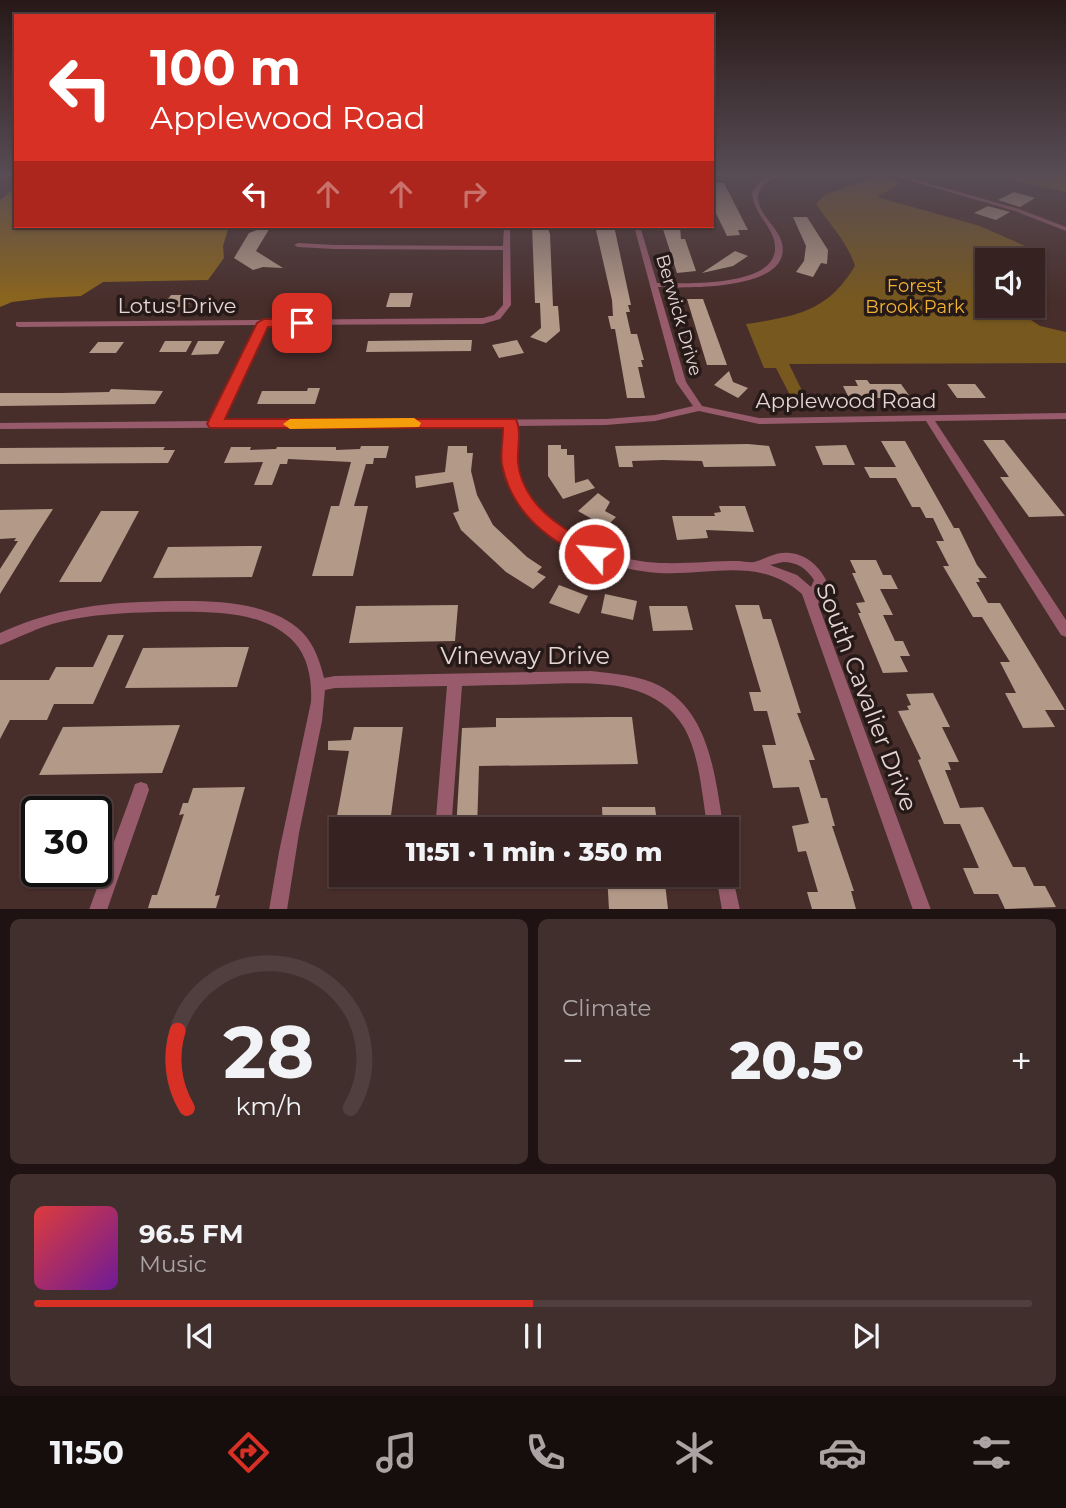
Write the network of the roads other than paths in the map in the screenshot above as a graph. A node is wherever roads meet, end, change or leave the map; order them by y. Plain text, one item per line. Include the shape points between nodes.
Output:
1 (764, 216) edge
2 (1034, 216) edge
3 (507, 228) edge
4 (639, 228) edge
5 (1066, 229) edge
6 (298, 245) dead end
7 (507, 248) junction
8 (654, 285) junction
9 (264, 323) junction
10 (19, 324) dead end
11 (699, 408) junction
12 (1066, 416) edge
13 (929, 419) junction
14 (511, 423) junction
15 (215, 424) junction
16 (0, 426) edge
17 (755, 568) junction
18 (812, 604) junction
19 (1066, 631) edge
20 (0, 639) edge
21 (455, 680) junction
22 (318, 685) junction
23 (142, 790) dead end
24 (444, 817) edge
25 (714, 817) edge
26 (727, 887) edge
27 (98, 909) edge
28 (278, 909) edge
29 (731, 909) edge
30 (922, 909) edge

1 - 8 street via 778,244 777,259 768,268 722,284
2 - 5 street
3 - 7 street
4 - 8 street, Berwick Drive
6 - 7 street
7 - 9 street, Lotus Drive via 507,305 501,314 477,322
8 - 11 street, Berwick Drive via 681,382
9 - 10 street, Lotus Drive
9 - 15 street
11 - 13 street, Applewood Road via 759,421
11 - 14 street, Applewood Road via 631,421
12 - 13 street, Applewood Road
13 - 19 street
14 - 15 street, Applewood Road
14 - 17 street, South Cavalier Drive via 510,464 522,498 542,523 576,545 616,561 659,568
15 - 16 street, Applewood Road
17 - 18 street, South Cavalier Drive via 790,575 807,591
17 - 18 street via 770,558 786,556 813,568 820,580
18 - 30 street, South Cavalier Drive
20 - 22 street via 33,623 92,610 240,610 260,614 291,631 308,650
21 - 22 street, Vineway Drive
21 - 24 street
21 - 25 street, Vineway Drive via 617,678 660,692 673,700 701,749
22 - 28 street
23 - 27 street
26 - 29 street

